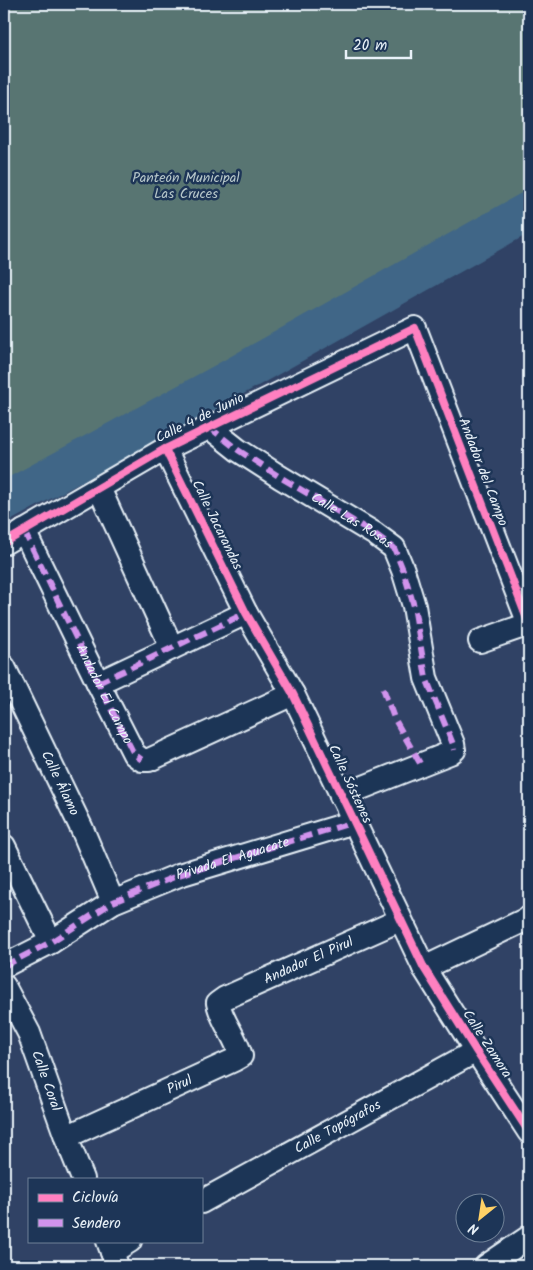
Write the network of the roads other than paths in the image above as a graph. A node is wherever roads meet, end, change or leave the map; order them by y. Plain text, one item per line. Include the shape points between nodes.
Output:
1 (414, 328) joint
2 (209, 427) junction
3 (165, 449) junction
4 (98, 488) junction
5 (24, 531) junction
6 (4, 543) edge
7 (246, 613) junction
8 (529, 624) edge
9 (480, 641) dead end
10 (172, 648) junction
11 (4, 667) edge
12 (98, 683) junction
13 (293, 694) junction
14 (342, 796) junction
15 (354, 822) junction
16 (4, 846) edge
17 (113, 902) junction
18 (529, 918) edge
19 (400, 920) junction
20 (51, 942) junction
21 (4, 966) edge
22 (424, 968) junction
23 (4, 986) edge
24 (218, 1003) joint
25 (476, 1051) junction
26 (529, 1132) edge
27 (66, 1137) junction
28 (83, 1178) edge
29 (202, 1201) edge
30 (529, 1237) edge
31 (486, 1266) edge

1 - 2 street, Calle 4 de Junio
1 - 8 street, Andador del Campo
2 - 3 street, Calle 4 de Junio
2 - 14 street, Calle Las Rosas via 238,450 394,548 403,570 414,606 426,678 454,750
3 - 4 street, Calle 4 de Junio
3 - 7 street, Calle Jacarandas
4 - 5 street, Calle 4 de Junio
4 - 10 street
5 - 6 street, Calle 4 de Junio
5 - 12 street, Andador El Campo
7 - 10 street
7 - 13 street, Calle Sóstenes
8 - 9 street
10 - 12 street
11 - 17 street, Calle Álamo via 82,829
12 - 13 street, Andador El Campo via 134,754 142,760
13 - 14 street, Calle Sóstenes
14 - 15 street, Calle Sóstenes
15 - 17 street, Privada El Aguacate via 180,875
15 - 19 street, Calle Sóstenes
16 - 20 street
17 - 20 street, Privada El Aguacate
18 - 22 street
19 - 22 street, Calle Sóstenes
19 - 24 street, Andador El Pirul
20 - 21 street, Privada El Aguacate
22 - 25 street, Calle Zamora
23 - 27 street, Calle Coral via 29,1033
24 - 27 street, Pirul via 241,1056
25 - 26 street, Calle Zamora
25 - 29 street, Calle Topógrafos
27 - 28 street, Calle Coral
30 - 31 street

